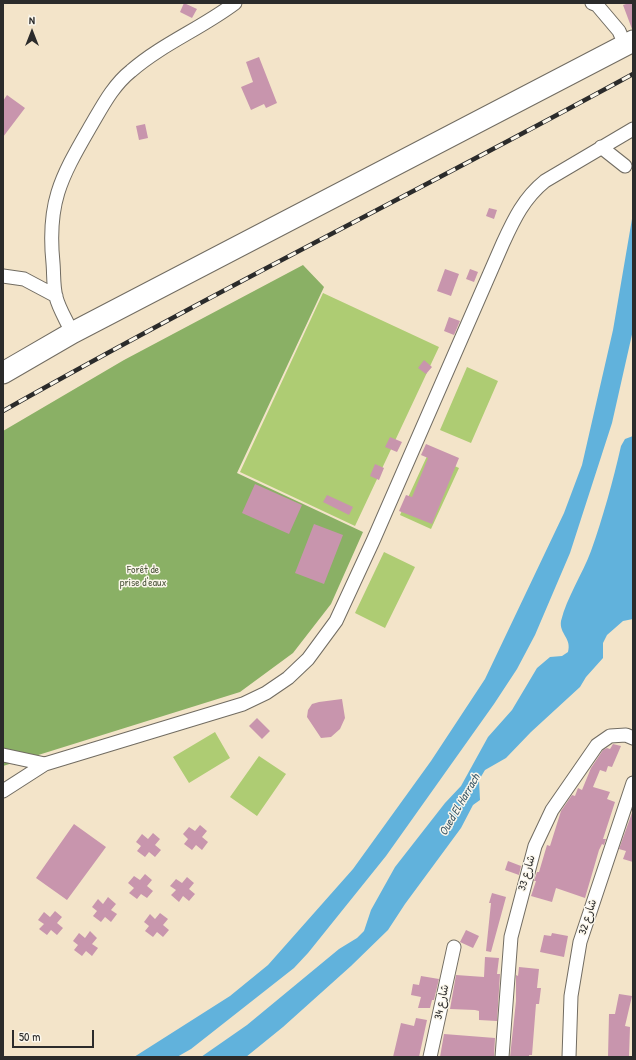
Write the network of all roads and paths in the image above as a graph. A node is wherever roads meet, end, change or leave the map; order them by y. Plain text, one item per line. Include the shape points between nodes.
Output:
1 (235, 3) edge
2 (592, 3) edge
3 (629, 43) edge
4 (633, 129) edge
5 (601, 147) junction
6 (625, 166) dead end
7 (3, 276) edge
8 (56, 296) junction
9 (72, 333) junction
10 (3, 373) edge
11 (633, 738) edge
12 (3, 755) edge
13 (45, 764) junction
14 (633, 783) edge
15 (3, 792) edge
16 (454, 947) dead end
17 (430, 1057) edge
18 (502, 1057) edge
19 (569, 1057) edge

1 - 8 street via 145,59 129,72 102,106 73,158 58,190 52,212 50,237
2 - 3 street via 597,5
3 - 9 main road
4 - 5 street
5 - 6 street
5 - 13 street via 545,181 534,190 518,212 336,621 308,659 288,678 243,704
7 - 8 street via 24,279
8 - 9 street
9 - 10 main road
11 - 18 street, شارع 33 via 626,735 610,736 597,745 552,810 535,846 510,937
12 - 13 street
13 - 15 street
14 - 19 street, شارع 32 via 580,942 571,996
16 - 17 street, شارع 34

